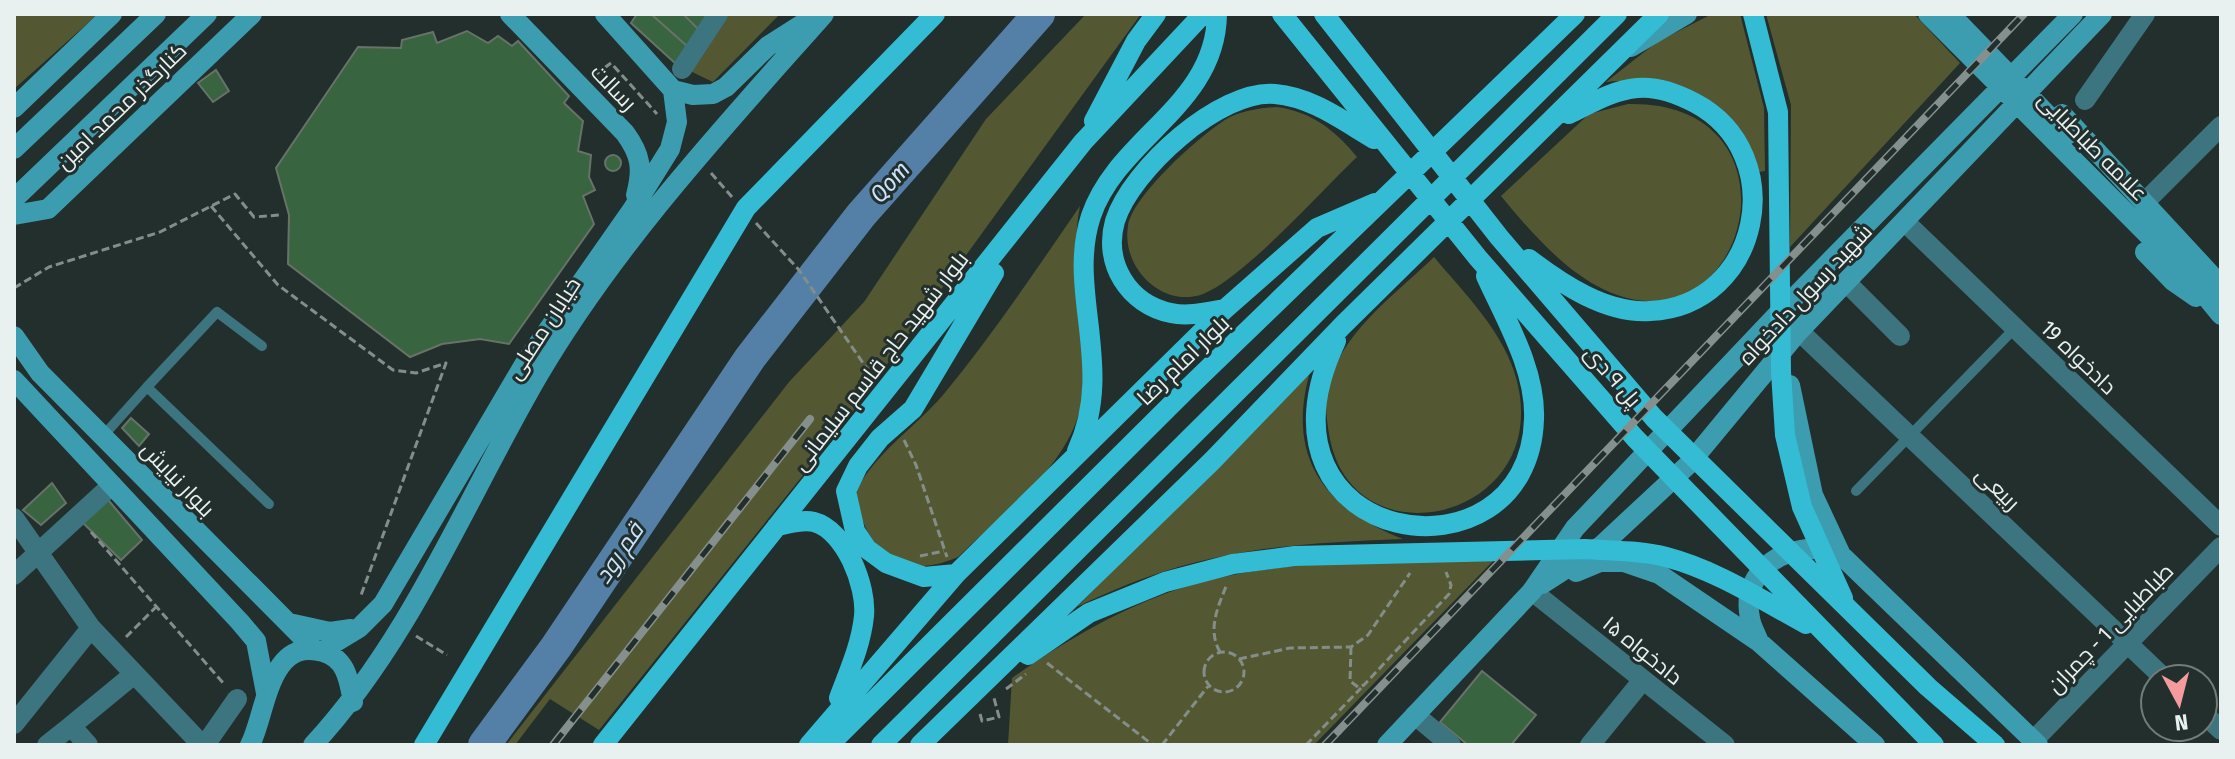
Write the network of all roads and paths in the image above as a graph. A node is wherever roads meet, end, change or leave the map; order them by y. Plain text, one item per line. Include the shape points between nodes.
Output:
1 (112, 14) edge
2 (156, 14) edge
3 (207, 14) edge
4 (252, 14) edge
5 (510, 14) edge
6 (605, 14) edge
7 (718, 14) edge
8 (821, 14) edge
9 (935, 14) edge
10 (1156, 14) edge
11 (1203, 14) edge
12 (1217, 14) edge
13 (1282, 14) edge
14 (1324, 14) edge
15 (1575, 14) edge
16 (1617, 14) edge
17 (1659, 14) edge
18 (1687, 14) edge
19 (1753, 14) edge
20 (1928, 14) edge
21 (1950, 14) edge
22 (2073, 14) edge
23 (2102, 14) edge
24 (2145, 14) edge
25 (1627, 49) junction
26 (611, 63) dead end
27 (682, 69) dead end
28 (2037, 82) junction
29 (671, 88) junction
30 (2085, 100) dead end
31 (2054, 105) junction
32 (14, 108) edge
33 (2006, 115) junction
34 (1551, 123) junction
35 (667, 124) dead end
36 (2221, 126) edge
37 (2028, 131) junction
38 (1083, 142) junction
39 (1388, 148) junction
40 (14, 149) edge
41 (708, 169) dead end
42 (14, 199) edge
43 (1382, 200) junction
44 (2145, 202) junction
45 (738, 203) dead end
46 (211, 206) junction
47 (632, 210) junction
48 (1031, 211) junction
49 (748, 214) dead end
50 (14, 215) edge
51 (280, 215) dead end
52 (1878, 215) junction
53 (1900, 227) junction
54 (1499, 237) junction
55 (1478, 258) junction
56 (1846, 282) junction
57 (14, 288) edge
58 (2220, 302) edge
59 (1225, 309) junction
60 (1343, 325) junction
61 (2015, 328) junction
62 (1799, 331) junction
63 (14, 336) edge
64 (1900, 336) dead end
65 (262, 346) dead end
66 (1785, 348) junction
67 (14, 380) edge
68 (876, 385) dead end
69 (147, 387) junction
70 (103, 436) junction
71 (1909, 437) junction
72 (903, 438) dead end
73 (1072, 462) junction
74 (112, 485) junction
75 (1856, 491) dead end
76 (269, 504) dead end
77 (77, 517) junction
78 (14, 518) edge
79 (777, 526) junction
80 (2221, 526) edge
81 (2221, 547) edge
82 (38, 551) junction
83 (944, 555) dead end
84 (1841, 555) junction
85 (1418, 563) dead end
86 (1439, 563) dead end
87 (956, 574) junction
88 (14, 575) edge
89 (1214, 584) dead end
90 (1532, 591) junction
91 (359, 601) dead end
92 (157, 606) junction
93 (1848, 609) junction
94 (285, 622) junction
95 (91, 628) junction
96 (359, 628) junction
97 (1823, 634) junction
98 (1759, 642) junction
99 (2127, 644) junction
100 (1351, 647) junction
101 (318, 650) junction
102 (111, 651) junction
103 (1221, 653) junction
104 (1055, 654) dead end
105 (1239, 659) junction
106 (2148, 663) edge
107 (1031, 670) dead end
108 (133, 675) junction
109 (1642, 681) junction
110 (1209, 685) junction
111 (1364, 685) junction
112 (979, 689) junction
113 (1007, 689) dead end
114 (266, 693) junction
115 (237, 699) joint
116 (353, 702) junction
117 (833, 713) junction
118 (1415, 715) junction
119 (17, 720) edge
120 (982, 721) dead end
121 (71, 726) junction
122 (2036, 743) edge
123 (46, 745) edge
124 (88, 745) edge
125 (204, 745) edge
126 (250, 745) edge
127 (313, 745) edge
128 (424, 745) edge
129 (603, 745) edge
130 (809, 745) edge
131 (829, 745) edge
132 (881, 745) edge
133 (920, 745) edge
134 (1153, 745) edge
135 (1162, 745) edge
136 (1306, 745) edge
137 (1387, 745) edge
138 (1451, 745) edge
139 (1590, 745) edge
140 (1725, 745) edge
141 (1875, 745) edge
142 (1934, 745) edge
143 (1995, 745) edge

1 - 32 street
2 - 40 street
3 - 42 street
4 - 50 street, کنارگذر محمد امین via 48,209
5 - 47 street, رسالت via 638,151 643,172
6 - 29 street, رسالت
7 - 27 street
8 - 29 street, رسالت via 768,46 713,94
8 - 116 street, خیابان مصلی via 699,154 597,288 540,373 405,621
9 - 128 main road via 746,208
10 - 38 main road
11 - 38 main road, بلوار شهید حاج قاسم سلیمانی
12 - 73 main road via 1212,50 1201,75 1171,115 1122,162 1091,215 1085,266 1093,399
13 - 39 main road, پل ۹ دی
14 - 54 main road, پل ۹ دی
15 - 43 main road, بلوار امام رضا
16 - 132 main road
17 - 25 main road
18 - 25 street
19 - 93 main road via 1778,112 1785,435 1802,507
20 - 58 street, علامه طباطبایی
21 - 58 street, علامه طباطبایی
22 - 52 street, شهید رسول دادخواه
23 - 28 street, شهید رسول دادخواه
24 - 30 street
25 - 34 main road
26 - 35 path
28 - 31 street
28 - 33 street, شهید رسول دادخواه
29 - 47 street, خیابان مصلی via 677,122 670,149
31 - 37 street via 2035,112
31 - 44 street
33 - 37 street
33 - 53 street, شهید رسول دادخواه
34 - 54 main road via 1638,87 1675,93 1703,108 1728,129 1752,184 1753,211 1739,259 1720,285 1688,304 1649,312 1613,305 1561,283
34 - 60 main road
36 - 44 street
37 - 58 street via 2173,281
38 - 48 main road, بلوار شهید حاج قاسم سلیمانی
39 - 55 main road, پل ۹ دی
39 - 59 main road via 1300,98 1273,93 1221,107 1140,179 1115,222 1112,249 1127,288 1140,300 1173,314
41 - 45 path
43 - 59 main road via 1317,228
43 - 131 main road, بلوار امام رضا
44 - 58 street via 2206,265
46 - 51 path via 235,194 254,217
46 - 57 path via 160,232 49,267
46 - 91 path via 278,285 393,370 416,373 446,363
47 - 96 street, خیابان مصلی via 525,363 383,604
48 - 79 main road, بلوار شهید حاج قاسم سلیمانی
48 - 87 main road via 913,409 880,438 846,491 855,531 867,549 886,563 924,577
49 - 68 path via 799,270
52 - 53 street
52 - 90 street, شهید رسول دادخواه via 1575,528
53 - 56 street, شهید رسول دادخواه
53 - 61 street, دادخواه 19
54 - 93 main road, پل ۹ دی via 1654,418
55 - 60 main road via 1517,346 1534,417 1532,441 1511,487 1473,517 1450,525 1403,527 1378,518 1336,485 1313,414 1324,366
55 - 97 main road, پل ۹ دی via 1635,438
56 - 62 street, شهید رسول دادخواه
56 - 64 street
59 - 73 main road
60 - 112 main road
61 - 71 lane
61 - 80 street, دادخواه 19
62 - 66 street, شهید رسول دادخواه
62 - 71 street, ربیعی
63 - 70 street, بلوار نیایش via 40,373
65 - 69 lane via 217,312
66 - 84 street via 1813,495
66 - 90 street, شهید رسول دادخواه via 1689,464 1601,546
67 - 74 street
69 - 70 lane
69 - 76 lane
70 - 94 street, بلوار نیایش
71 - 75 lane
71 - 99 street, ربیعی
72 - 83 path via 945,551 918,556 920,560
73 - 87 main road
74 - 77 street
74 - 114 street via 256,641
77 - 82 street
77 - 92 path
78 - 82 street
79 - 117 main road via 812,521 822,526 849,558 859,582 864,611 859,644
79 - 129 main road, بلوار شهید حاج قاسم سلیمانی
81 - 99 street, طباطبایی 1 - چمران
82 - 88 street
82 - 95 street
84 - 98 street via 1815,546 1787,550 1765,566 1751,589 1749,617
84 - 122 street
85 - 100 path via 1368,635
86 - 111 path via 1451,585 1449,594
87 - 117 main road
89 - 103 path via 1229,581 1214,618 1214,641
90 - 98 street via 1600,562 1624,562 1659,574
90 - 109 street, دادخواه ۱۵
90 - 118 street, شهید رسول دادخواه
92 - 102 path
92 - 115 path
93 - 143 main road, پل ۹ دی
94 - 96 street via 330,632
94 - 101 street, بلوار نیایش
95 - 102 street
95 - 119 street
96 - 101 street, خیابان مصلی
97 - 112 main road via 1728,581 1664,557 1585,549 1295,556 1233,564 1165,582 1089,613
97 - 142 main road, پل ۹ دی
98 - 141 street
99 - 106 street, ربیعی
99 - 122 street, طباطبایی 1 - چمران
100 - 105 path via 1290,648
100 - 111 path via 1350,681
101 - 114 street, خیابان مصلی via 282,664
101 - 116 street, بلوار نیایش via 341,663
102 - 108 street
103 - 105 path
103 - 110 path via 1206,665
104 - 134 path via 1044,661
105 - 110 path via 1244,672 1234,689 1221,691
107 - 113 path
108 - 121 street
108 - 125 street
109 - 139 street
109 - 140 street, دادخواه ۱۵
110 - 135 path
111 - 136 path
112 - 120 path via 994,698 999,717
112 - 133 main road
114 - 126 street via 260,727
115 - 125 street
116 - 127 street, خیابان مصلی
117 - 130 main road
118 - 137 street, شهید رسول دادخواه
118 - 138 street
119 - 123 street
121 - 123 street
121 - 124 street

